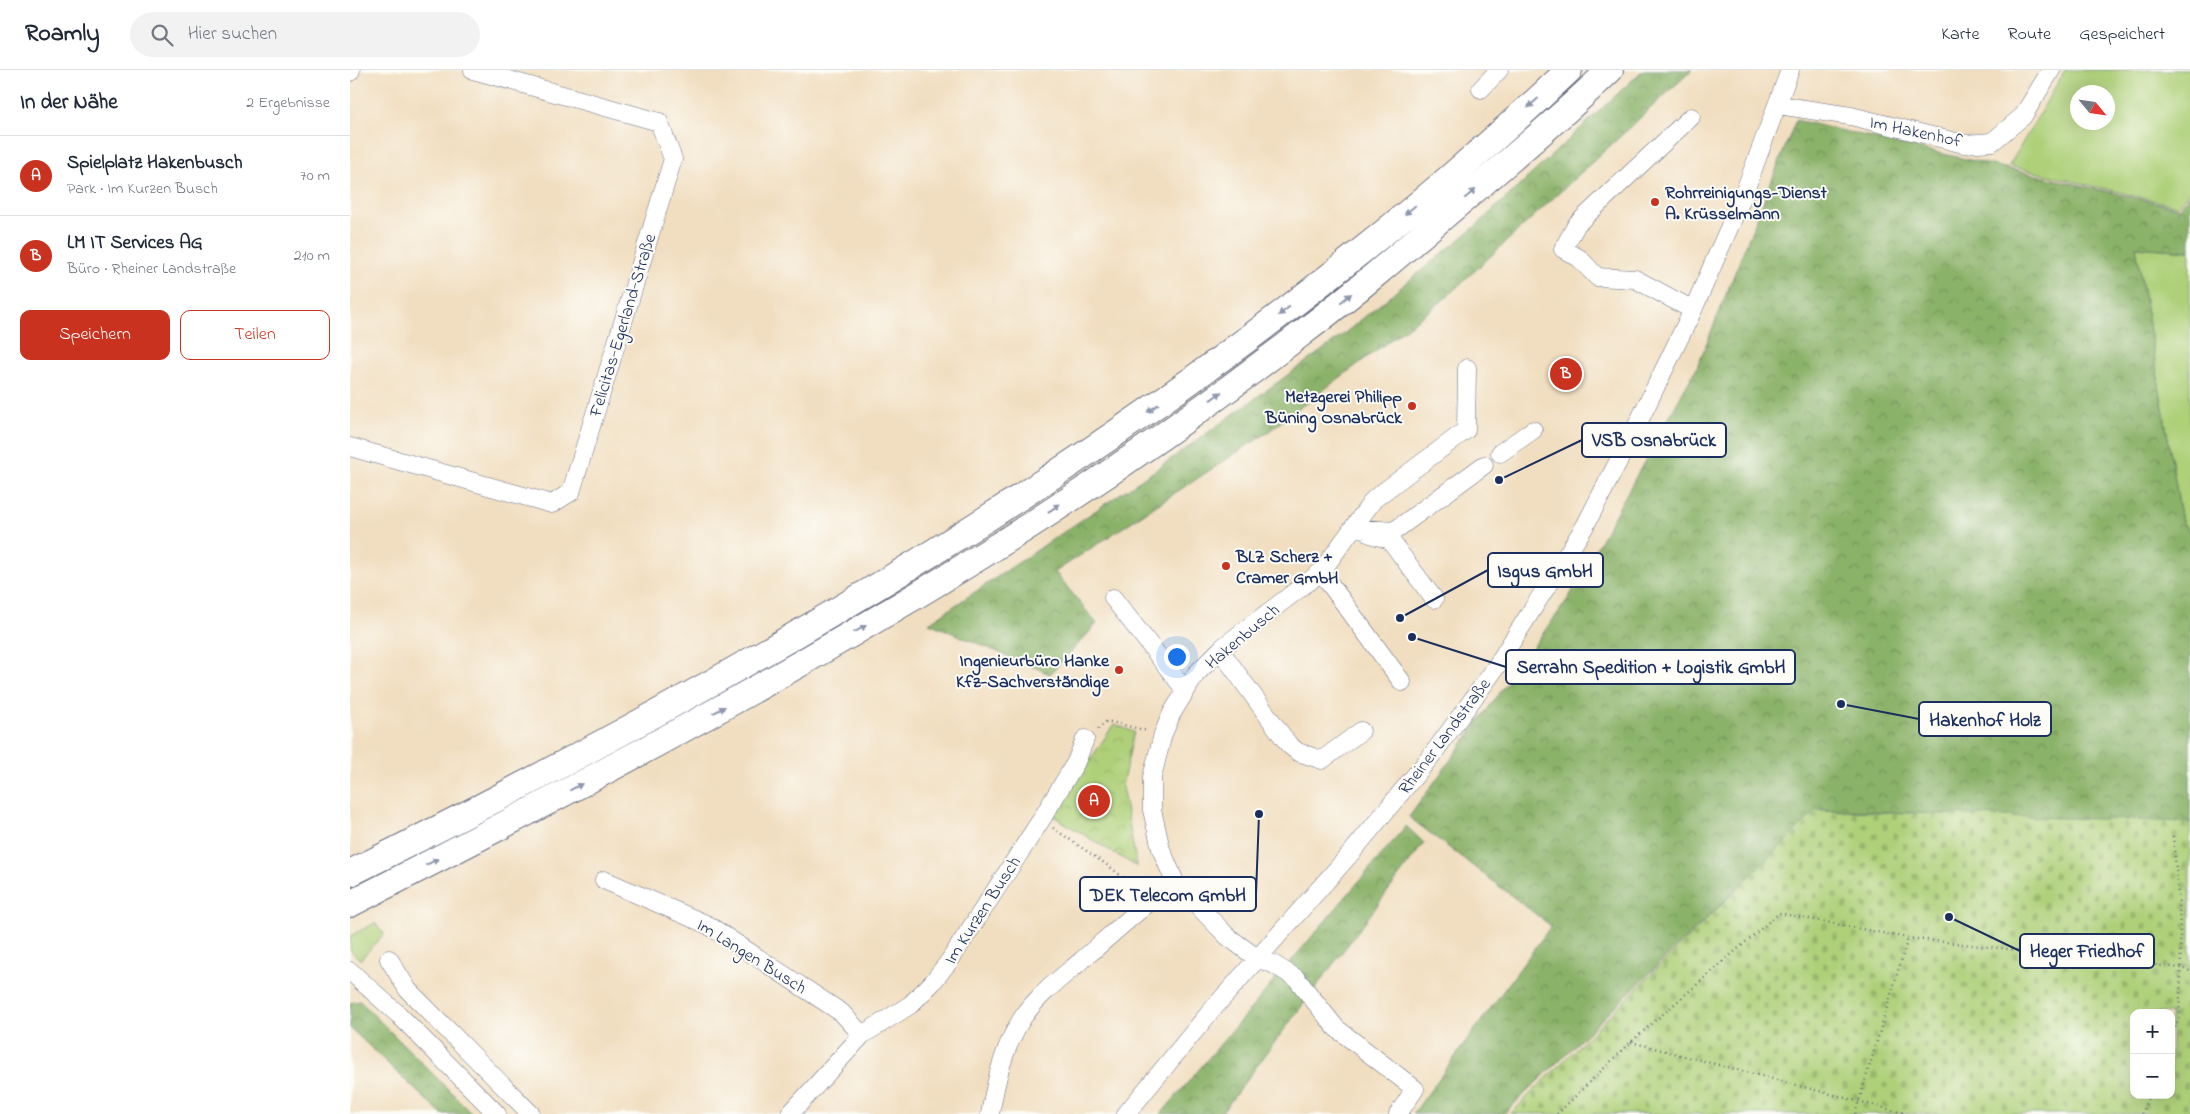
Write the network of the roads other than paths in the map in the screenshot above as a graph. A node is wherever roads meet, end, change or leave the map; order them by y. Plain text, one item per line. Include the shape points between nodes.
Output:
1 (473, 70) edge
2 (1499, 70) edge
3 (1569, 70) edge
4 (1610, 70) edge
5 (1790, 70) edge
6 (2051, 70) edge
7 (1482, 89) dead end
8 (1778, 105) junction
9 (1691, 116) dead end
10 (1693, 310) junction
11 (1467, 368) dead end
12 (1533, 430) dead end
13 (350, 447) edge
14 (1500, 453) dead end
15 (1484, 465) dead end
16 (1353, 528) junction
17 (1321, 572) junction
18 (1113, 598) dead end
19 (1434, 599) dead end
20 (1220, 650) junction
21 (1402, 682) dead end
22 (1185, 690) junction
23 (1361, 731) dead end
24 (1085, 739) road end
25 (350, 873) edge
26 (604, 880) dead end
27 (1175, 882) junction
28 (350, 904) edge
29 (389, 959) dead end
30 (1258, 959) junction
31 (350, 971) edge
32 (862, 1035) junction
33 (497, 1114) edge
34 (531, 1114) edge
35 (790, 1114) edge
36 (990, 1114) edge
37 (1126, 1114) edge
38 (1398, 1114) edge

1 - 13 street, Felicitas-Egerland-Straße via 659,122 673,159 571,492 552,504
2 - 7 street
3 -> 25 highway via 1474,156 1364,248 1181,388 1086,455 954,539 714,680 573,758
28 -> 4 highway via 716,712 1013,536 1165,434 1298,337 1490,178
5 - 8 street, Rheiner Landstraße
6 - 8 street, Im Hakenhof via 2023,116 1992,142 1964,144 1850,116
8 - 10 street, Rheiner Landstraße via 1743,196
9 - 10 street via 1577,224 1562,249 1579,258 1597,277 1635,279
10 - 30 street, Rheiner Landstraße via 1585,526 1492,673 1432,755
11 - 16 street, Hakenbusch via 1466,430 1374,499
12 - 14 street
15 - 16 street via 1394,530
16 - 17 street, Hakenbusch
16 - 19 street via 1390,540
17 - 20 street, Hakenbusch
17 - 21 street
18 - 22 street
20 - 22 street, Hakenbusch
20 - 23 street via 1298,752 1322,760
22 - 27 street, Hakenbusch via 1163,734 1152,777 1152,810 1161,849
24 - 32 street, Im Kurzen Busch via 1076,762 1041,820 950,960 910,1005
26 - 32 street, Im Langen Busch via 708,925 842,1013
27 - 30 street, Hakenbusch via 1228,936
27 - 36 street via 1046,991 1024,1016 1008,1046 995,1084
29 - 34 street via 408,990
30 - 37 street, Rheiner Landstraße
30 - 38 street, Hakenbusch via 1296,978 1336,1028 1415,1088
31 - 33 street via 399,1015
32 - 35 street, Im Kurzen Busch

